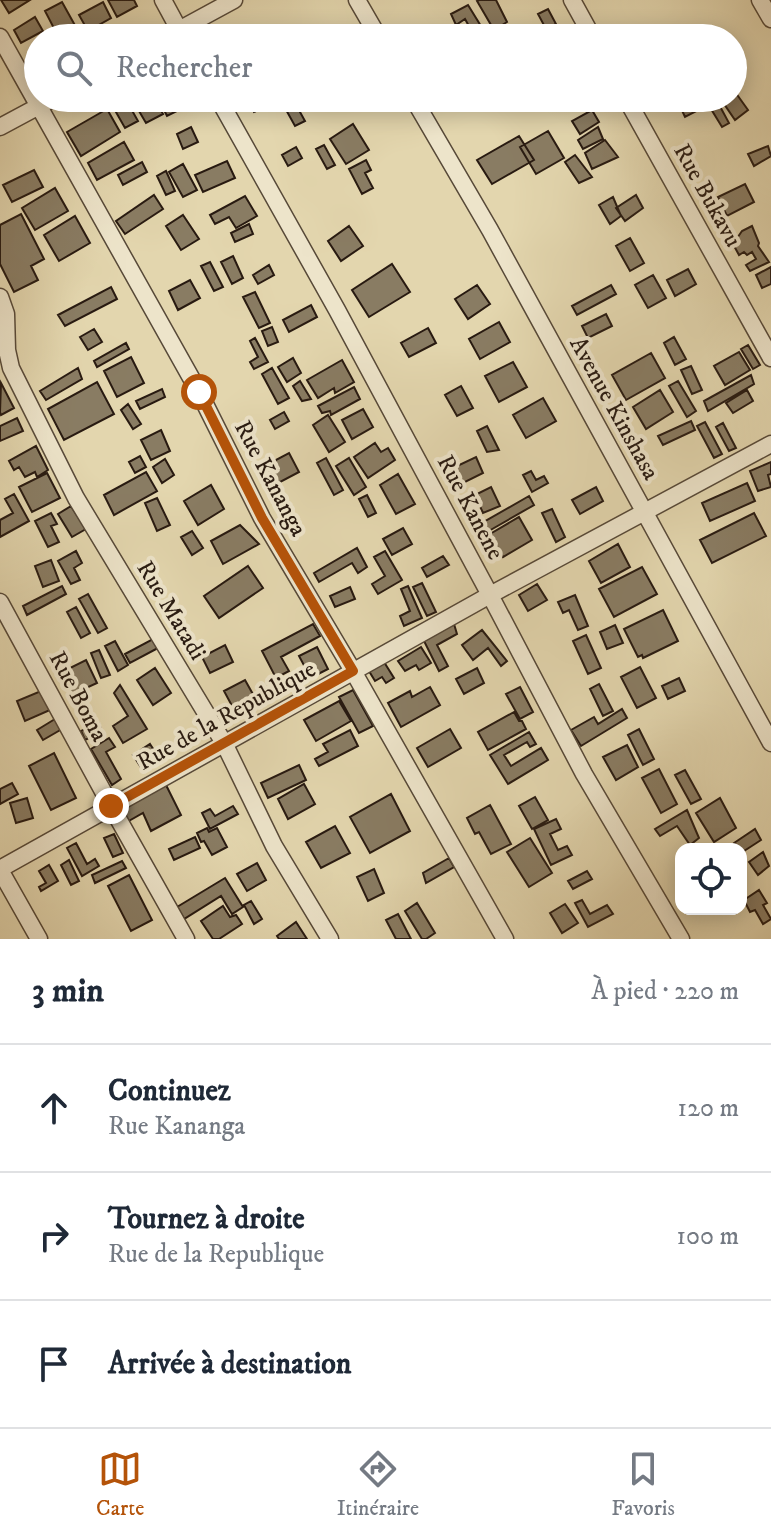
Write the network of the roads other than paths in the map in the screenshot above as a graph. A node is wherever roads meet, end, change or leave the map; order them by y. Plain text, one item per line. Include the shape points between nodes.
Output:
1 (163, 0) edge
2 (234, 0) edge
3 (357, 0) edge
4 (572, 0) edge
5 (760, 0) edge
6 (771, 19) edge
7 (176, 24) edge
8 (197, 24) edge
9 (371, 24) edge
10 (585, 24) edge
11 (0, 37) edge
12 (24, 79) edge
13 (28, 112) edge
14 (42, 112) edge
15 (226, 112) edge
16 (421, 112) edge
17 (634, 112) edge
18 (0, 127) edge
19 (0, 297) edge
20 (771, 358) edge
21 (771, 444) edge
22 (644, 512) junction
23 (490, 595) junction
24 (0, 602) edge
25 (353, 671) junction
26 (224, 743) junction
27 (771, 743) edge
28 (111, 806) junction
29 (0, 869) edge
30 (39, 939) edge
31 (186, 939) edge
32 (330, 939) edge
33 (505, 939) edge
34 (681, 939) edge

1 - 7 street
2 - 8 street
3 - 9 street
4 - 10 street
5 - 6 street
11 - 12 street, Rue Kananga
13 - 18 street
14 - 25 street, Rue Kananga via 199,392 262,518
15 - 23 street, Rue Kanene
16 - 22 street, Avenue Kinshasa
17 - 20 street, Rue Bukavu
19 - 26 street, Rue Matadi via 11,368 76,498
21 - 22 street, Rue de la Republique
22 - 23 street, Rue de la Republique
22 - 27 street, Avenue Kinshasa
23 - 25 street, Rue de la Republique
23 - 34 street, Rue Kanene via 584,774
24 - 28 street, Rue Boma
25 - 26 street, Rue de la Republique
25 - 33 street, Rue Kananga
26 - 28 street, Rue de la Republique
26 - 32 street, Rue Matadi via 274,846
28 - 29 street, Rue de la Republique
28 - 31 street, Rue Boma
29 - 30 street

